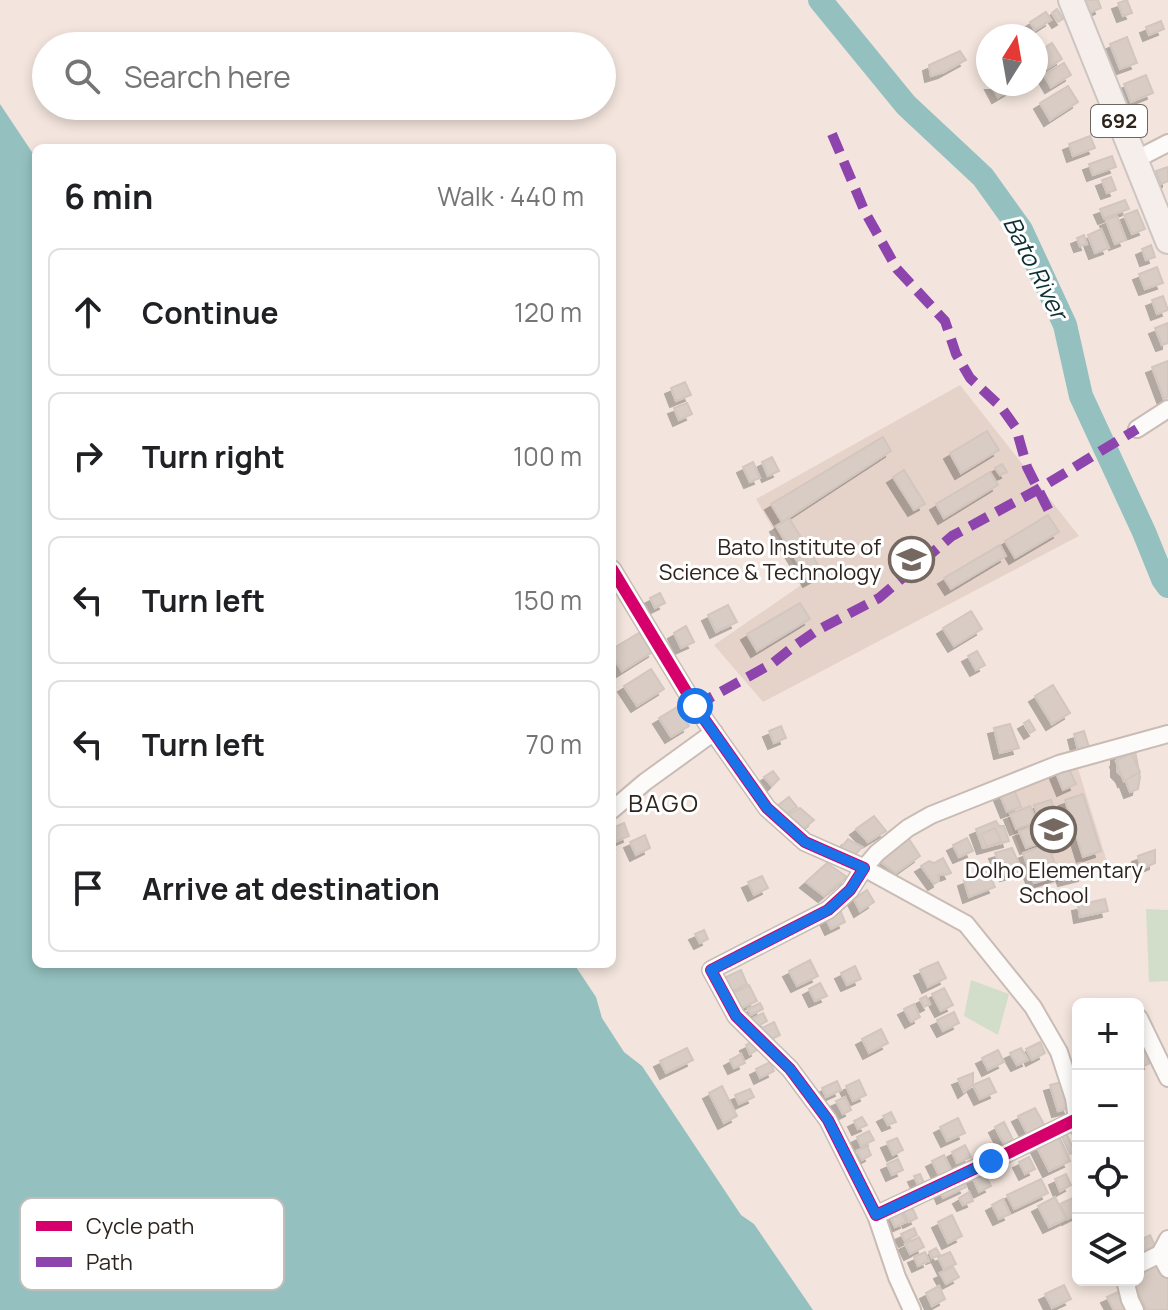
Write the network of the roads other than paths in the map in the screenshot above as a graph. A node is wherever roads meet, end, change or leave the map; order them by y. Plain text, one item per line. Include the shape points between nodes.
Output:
1 (1071, 0) edge
2 (1168, 143) edge
3 (1135, 160) junction
4 (1168, 241) edge
5 (1168, 409) edge
6 (1137, 429) dead end
7 (616, 576) edge
8 (714, 732) junction
9 (1168, 734) edge
10 (616, 807) edge
11 (864, 868) junction
12 (1144, 1028) edge
13 (1168, 1078) edge
14 (1072, 1092) edge
15 (1072, 1125) edge
16 (876, 1215) junction
17 (1165, 1254) edge
18 (1144, 1263) edge
19 (1127, 1286) edge
20 (912, 1310) edge
21 (1135, 1310) edge

1 - 3 main road, 692
2 - 3 street
3 - 4 main road, 692
5 - 6 street
7 - 8 street
8 - 10 street
8 - 11 street via 767,808 805,842
9 - 11 street via 1059,764 931,815 908,828
11 - 14 street via 966,924 1033,1007 1059,1052
11 - 16 street via 828,910 711,970 736,1016 790,1069 828,1120
12 - 13 street
15 - 16 street
16 - 20 street
17 - 18 street
19 - 21 street

